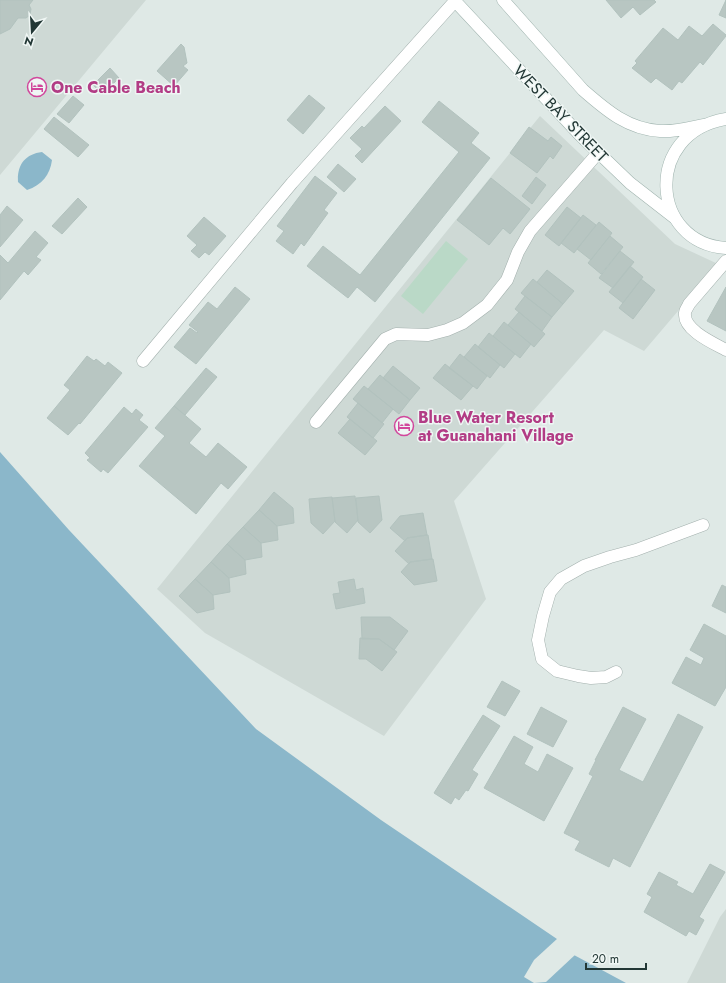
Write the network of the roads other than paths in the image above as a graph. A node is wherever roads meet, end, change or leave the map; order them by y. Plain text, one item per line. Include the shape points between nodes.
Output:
1 (454, 0) edge
2 (503, 0) edge
3 (726, 119) edge
4 (703, 125) junction
5 (598, 153) junction
6 (675, 218) junction
7 (726, 250) edge
8 (726, 260) edge
9 (726, 350) edge
10 (143, 361) dead end
11 (316, 422) dead end
12 (703, 525) dead end
13 (616, 672) dead end

1 - 5 street, WEST BAY STREET
1 - 10 street via 292,183
2 - 4 street, WEST BAY STREET via 583,90 625,122 661,131
3 - 4 street
4 - 6 street via 679,145 671,158 666,188
5 - 6 street, WEST BAY STREET
5 - 11 street via 530,231 507,280 487,305 462,323 446,330 428,335 396,334 385,339
6 - 7 street via 695,238
8 - 9 street via 685,312 686,320 692,329
12 - 13 street via 584,566 561,579 550,592 538,640 542,660 557,671 578,676 606,677

